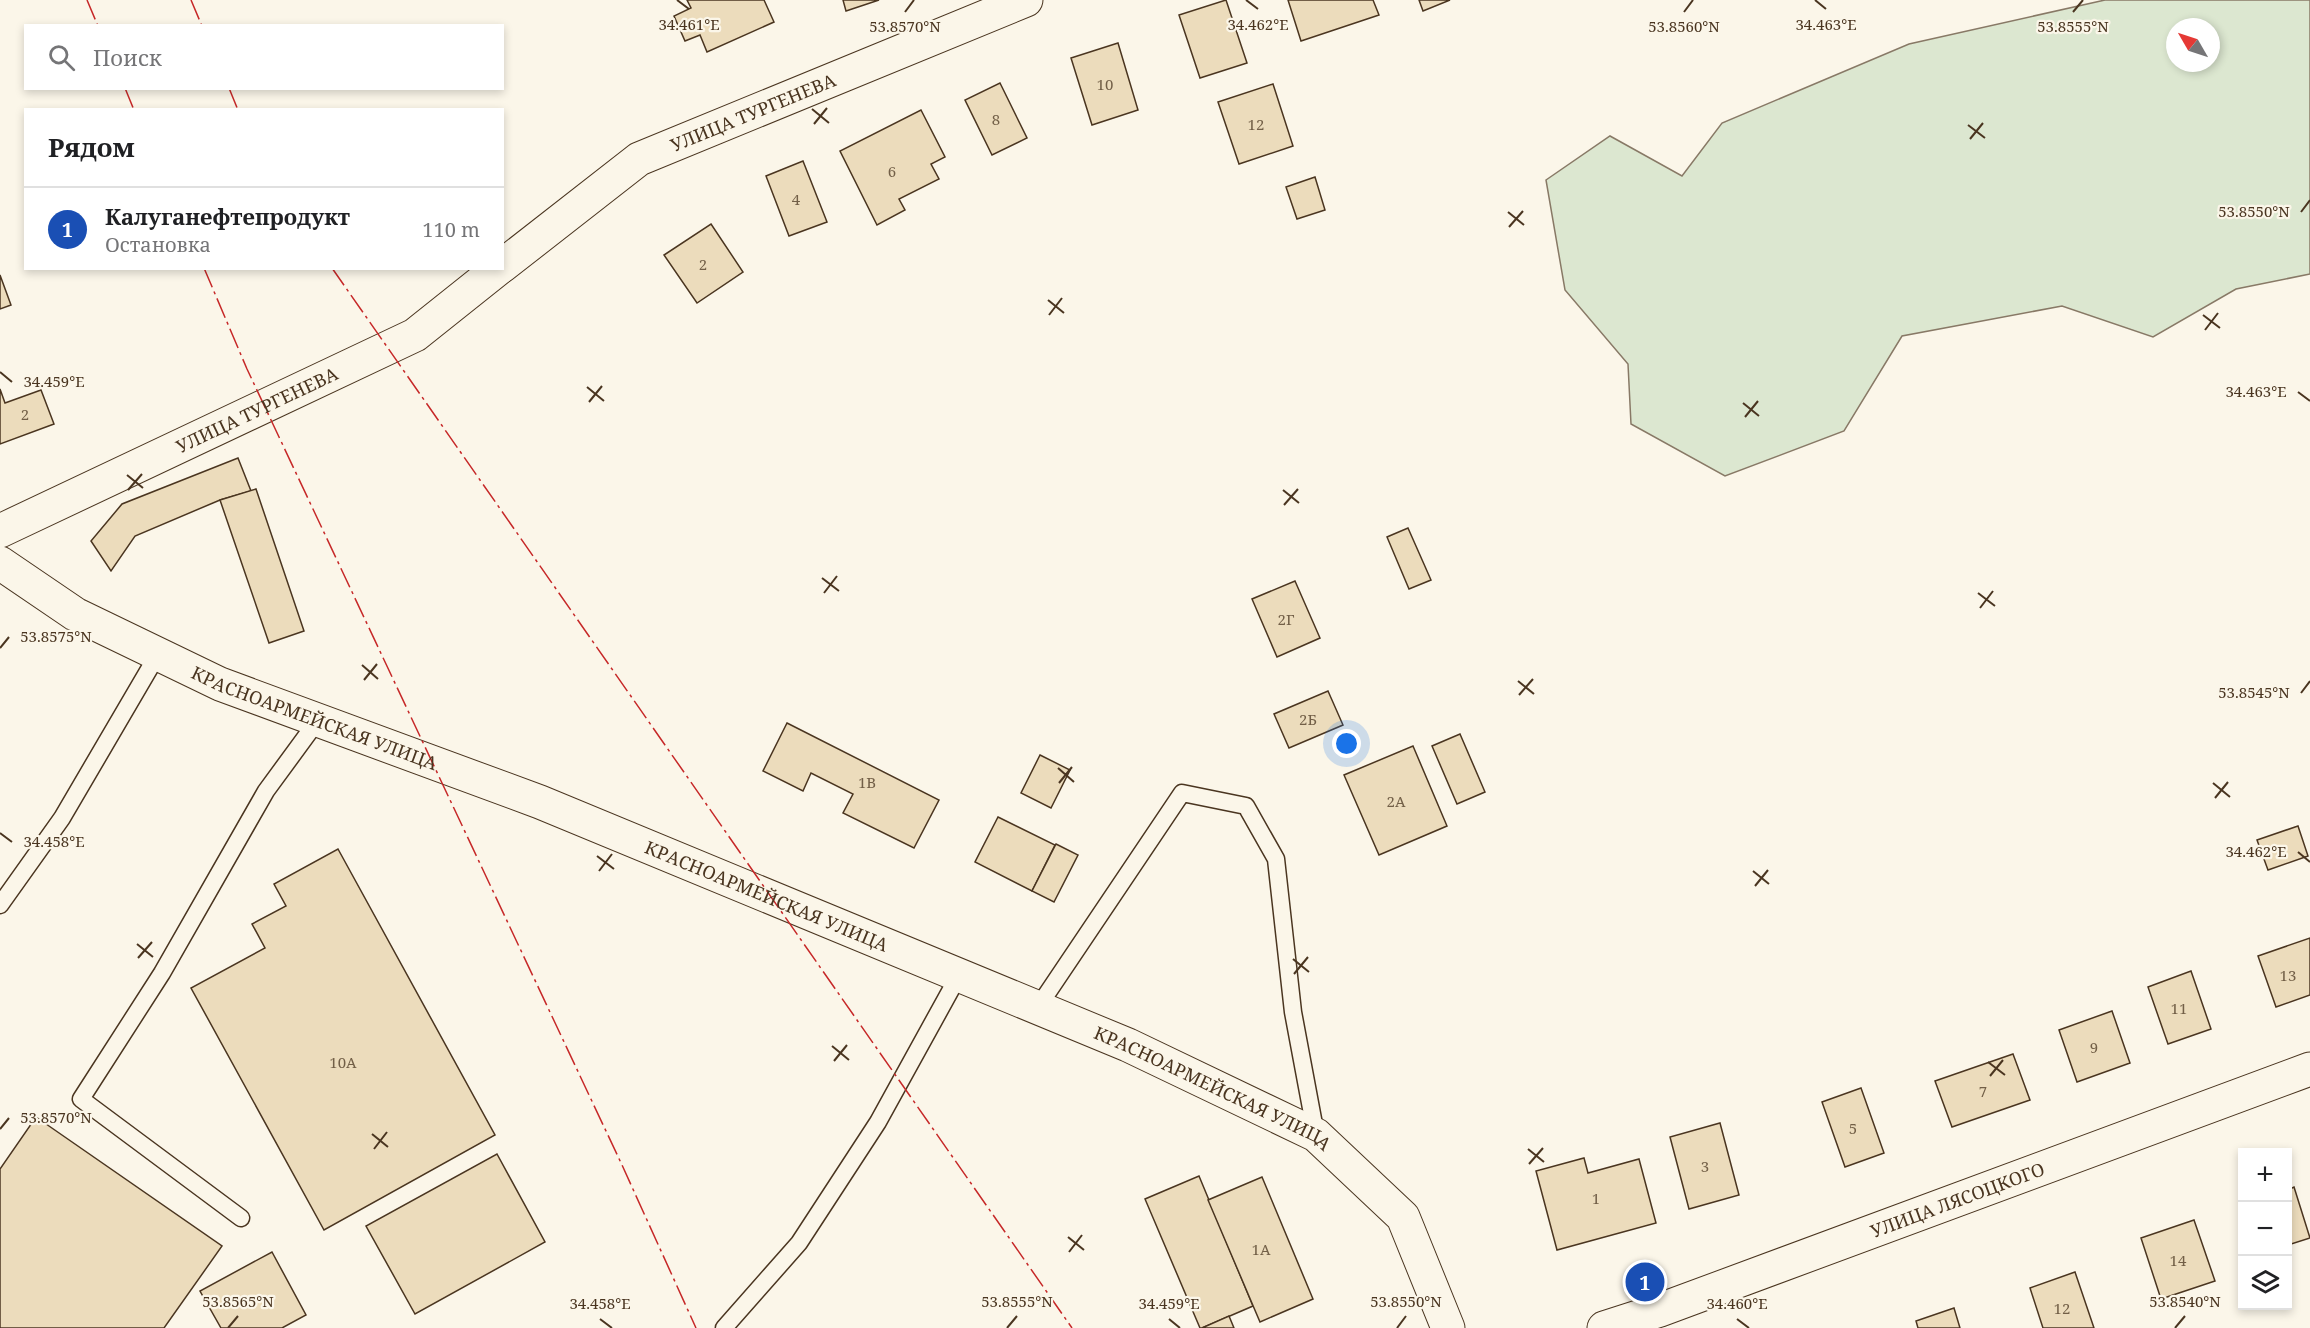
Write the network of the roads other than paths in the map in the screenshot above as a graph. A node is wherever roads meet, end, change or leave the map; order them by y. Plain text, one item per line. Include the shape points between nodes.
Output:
1 (1026, 0) edge
2 (504, 265) edge
3 (497, 270) edge
4 (0, 531) edge
5 (0, 563) edge
6 (158, 654) junction
7 (318, 720) junction
8 (0, 905) edge
9 (959, 975) junction
10 (1038, 1007) junction
11 (2310, 1069) edge
12 (1316, 1135) junction
13 (241, 1218) dead end
14 (724, 1328) edge
15 (1448, 1328) edge
16 (1604, 1328) edge

1 - 2 street, УЛИЦА ТУРГЕНЕВА via 639,159
3 - 4 street, УЛИЦА ТУРГЕНЕВА via 415,335
5 - 6 street, КРАСНОАРМЕЙСКАЯ УЛИЦА via 75,614
6 - 7 street, КРАСНОАРМЕЙСКАЯ УЛИЦА via 220,684
6 - 8 lane via 62,818
7 - 9 street, КРАСНОАРМЕЙСКАЯ УЛИЦА via 540,802
7 - 13 lane via 266,791 162,973 81,1099
9 - 10 street, КРАСНОАРМЕЙСКАЯ УЛИЦА
9 - 14 lane via 878,1122 799,1243
10 - 12 street, КРАСНОАРМЕЙСКАЯ УЛИЦА via 1128,1045
10 - 12 lane via 1182,793 1245,806 1276,859 1293,1012
11 - 16 street, УЛИЦА ЛЯСОЦКОГО
12 - 15 street, КРАСНОАРМЕЙСКАЯ УЛИЦА via 1403,1217

